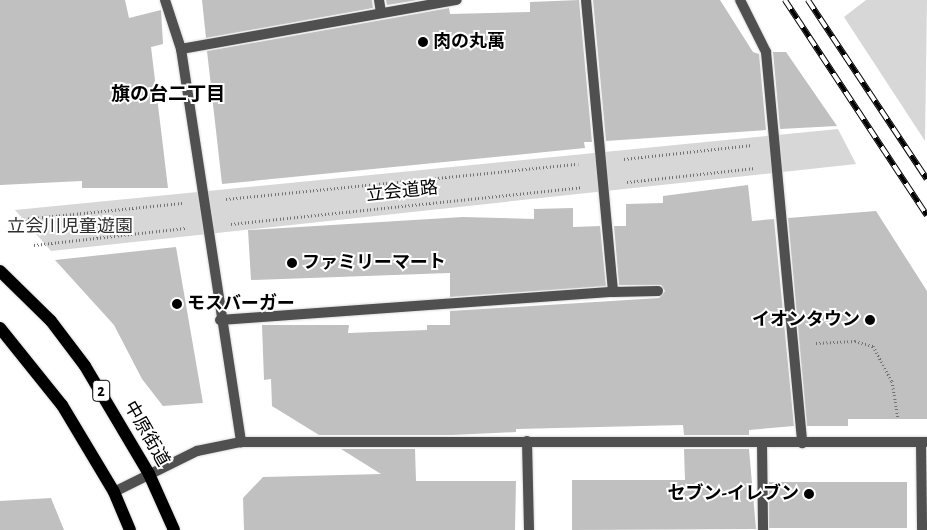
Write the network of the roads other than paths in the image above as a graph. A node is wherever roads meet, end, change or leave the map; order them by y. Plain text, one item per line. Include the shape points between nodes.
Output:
1 (164, 0) edge
2 (379, 0) edge
3 (457, 0) edge
4 (586, 0) edge
5 (740, 0) edge
6 (382, 13) junction
7 (181, 48) junction
8 (0, 271) edge
9 (658, 291) dead end
10 (613, 292) junction
11 (220, 320) junction
12 (0, 328) edge
13 (527, 441) junction
14 (241, 442) junction
15 (924, 442) edge
16 (762, 443) junction
17 (802, 443) junction
18 (149, 474) junction
19 (114, 492) junction
20 (130, 530) edge
21 (174, 530) edge
22 (528, 530) edge
23 (763, 530) edge
24 (922, 530) edge

1 - 7 street
2 - 6 street
3 - 6 street
4 - 10 street
5 - 17 street via 766,52 773,166
6 - 7 street
7 - 11 street
8 - 18 main road, 中原街道 / 2 via 51,321 86,366
9 - 10 street
10 - 11 street
11 - 14 street
12 - 19 main road, 2 via 62,405
13 - 14 street
13 - 16 street
13 - 22 street
14 - 18 street via 197,451
15 - 17 street
15 - 24 street
16 - 17 street
16 - 23 street
18 - 19 street
18 - 21 main road, 中原街道 / 2
19 - 20 main road, 2

